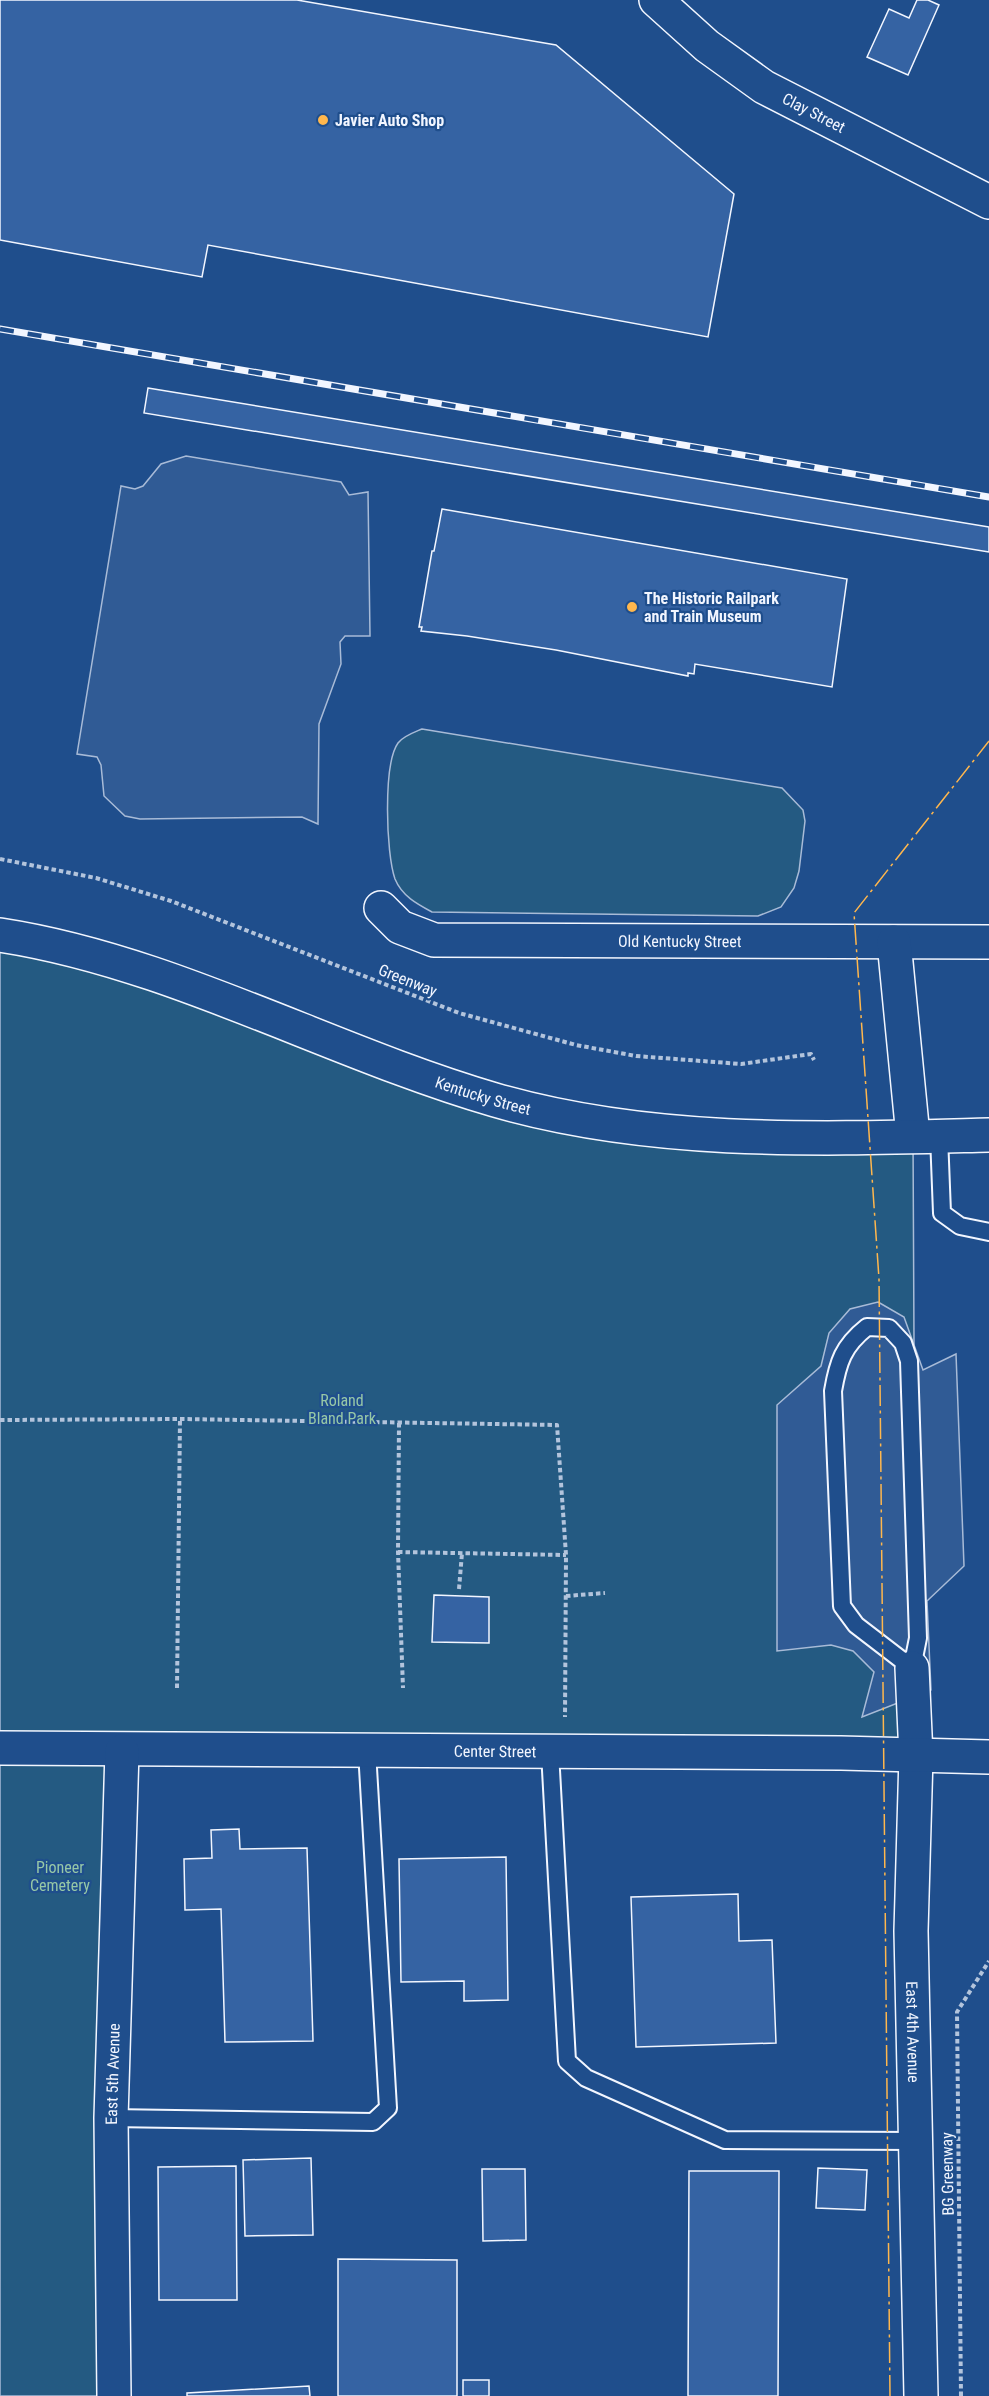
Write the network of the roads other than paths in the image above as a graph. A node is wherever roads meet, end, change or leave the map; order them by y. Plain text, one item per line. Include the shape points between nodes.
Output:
1 (656, 0) edge
2 (989, 202) edge
3 (381, 908) dead end
4 (0, 935) edge
5 (894, 942) junction
6 (989, 942) edge
7 (926, 1136) junction
8 (989, 1136) edge
9 (989, 1232) edge
10 (912, 1668) junction
11 (0, 1748) edge
12 (122, 1750) junction
13 (367, 1751) junction
14 (557, 1751) junction
15 (915, 1756) junction
16 (989, 1757) edge
17 (111, 2118) junction
18 (916, 2141) junction
19 (114, 2396) edge
20 (921, 2396) edge

1 - 2 street, Clay Street via 707,46 764,87
3 - 5 street, Old Kentucky Street via 400,927 434,940
4 - 7 street, Kentucky Street via 110,961 422,1077 531,1109 636,1128 707,1134
5 - 6 street, Old Kentucky Street
5 - 7 street
7 - 8 street, Kentucky Street
7 - 9 lane via 942,1213 960,1226
10 - 10 lane via 918,1638 909,1361 903,1342 889,1328 867,1327 850,1340 837,1368 833,1391 842,1606 856,1625
10 - 15 street, East 4th Avenue
11 - 12 street, Center Street
12 - 13 street, Center Street
12 - 17 street, East 5th Avenue
13 - 14 street, Center Street
13 - 17 lane via 388,2108 373,2122
14 - 15 street, Center Street
14 - 18 lane via 567,2061 586,2078 725,2140
15 - 16 street, Center Street
15 - 18 street, East 4th Avenue via 911,1931
17 - 19 street, East 5th Avenue
18 - 20 street, East 4th Avenue

